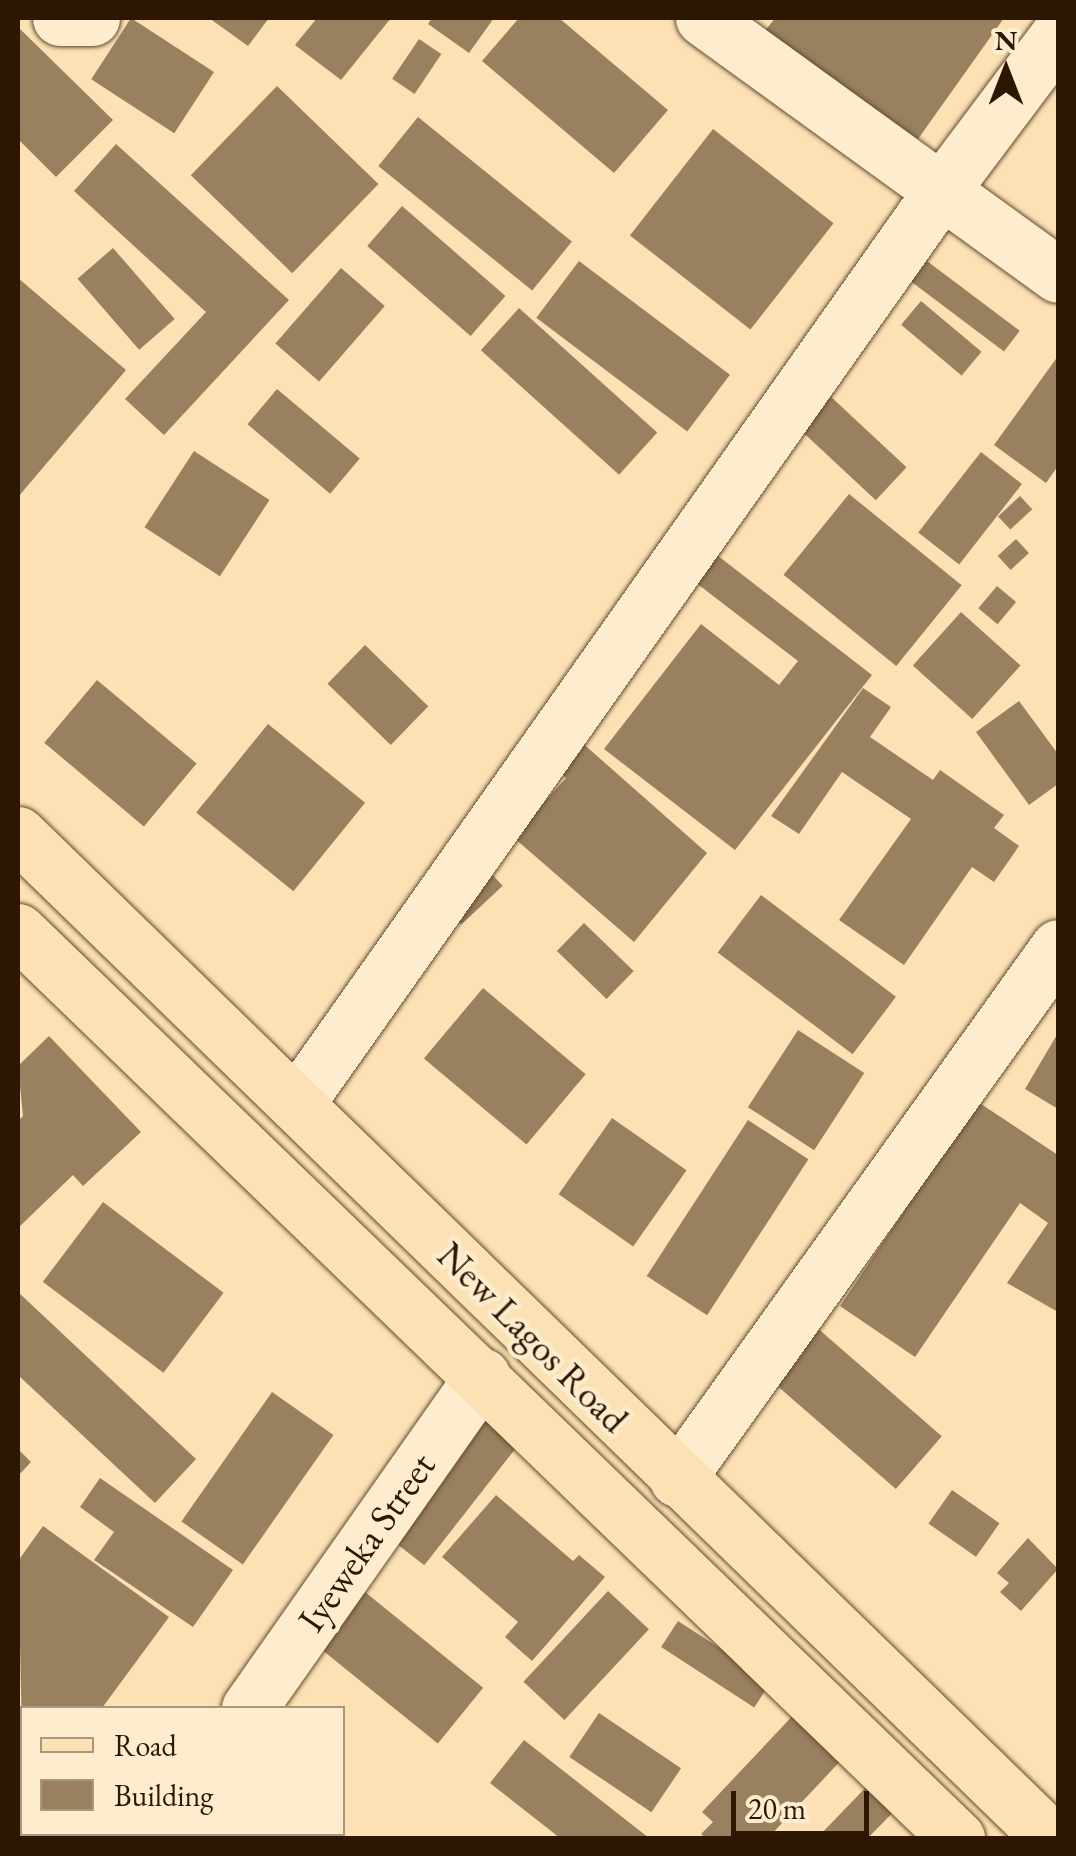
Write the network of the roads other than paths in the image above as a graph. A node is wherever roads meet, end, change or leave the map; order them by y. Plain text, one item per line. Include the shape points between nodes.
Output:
1 (60, 18) edge
2 (92, 18) edge
3 (703, 18) edge
4 (1058, 35) edge
5 (941, 190) junction
6 (1058, 274) edge
7 (18, 834) edge
8 (18, 932) edge
9 (1058, 947) edge
10 (296, 1104) junction
11 (482, 1376) junction
12 (677, 1479) junction
13 (251, 1706) edge
14 (1050, 1828) edge
15 (957, 1838) edge

1 - 2 street
3 - 5 street
4 - 5 street
5 - 6 street
5 - 10 street
7 - 10 main road, New Lagos Road
8 - 11 main road, New Lagos Road
9 - 12 street
10 - 12 main road, New Lagos Road
11 - 13 street, Iyeweka Street
11 - 15 main road, New Lagos Road
12 - 14 main road, New Lagos Road

